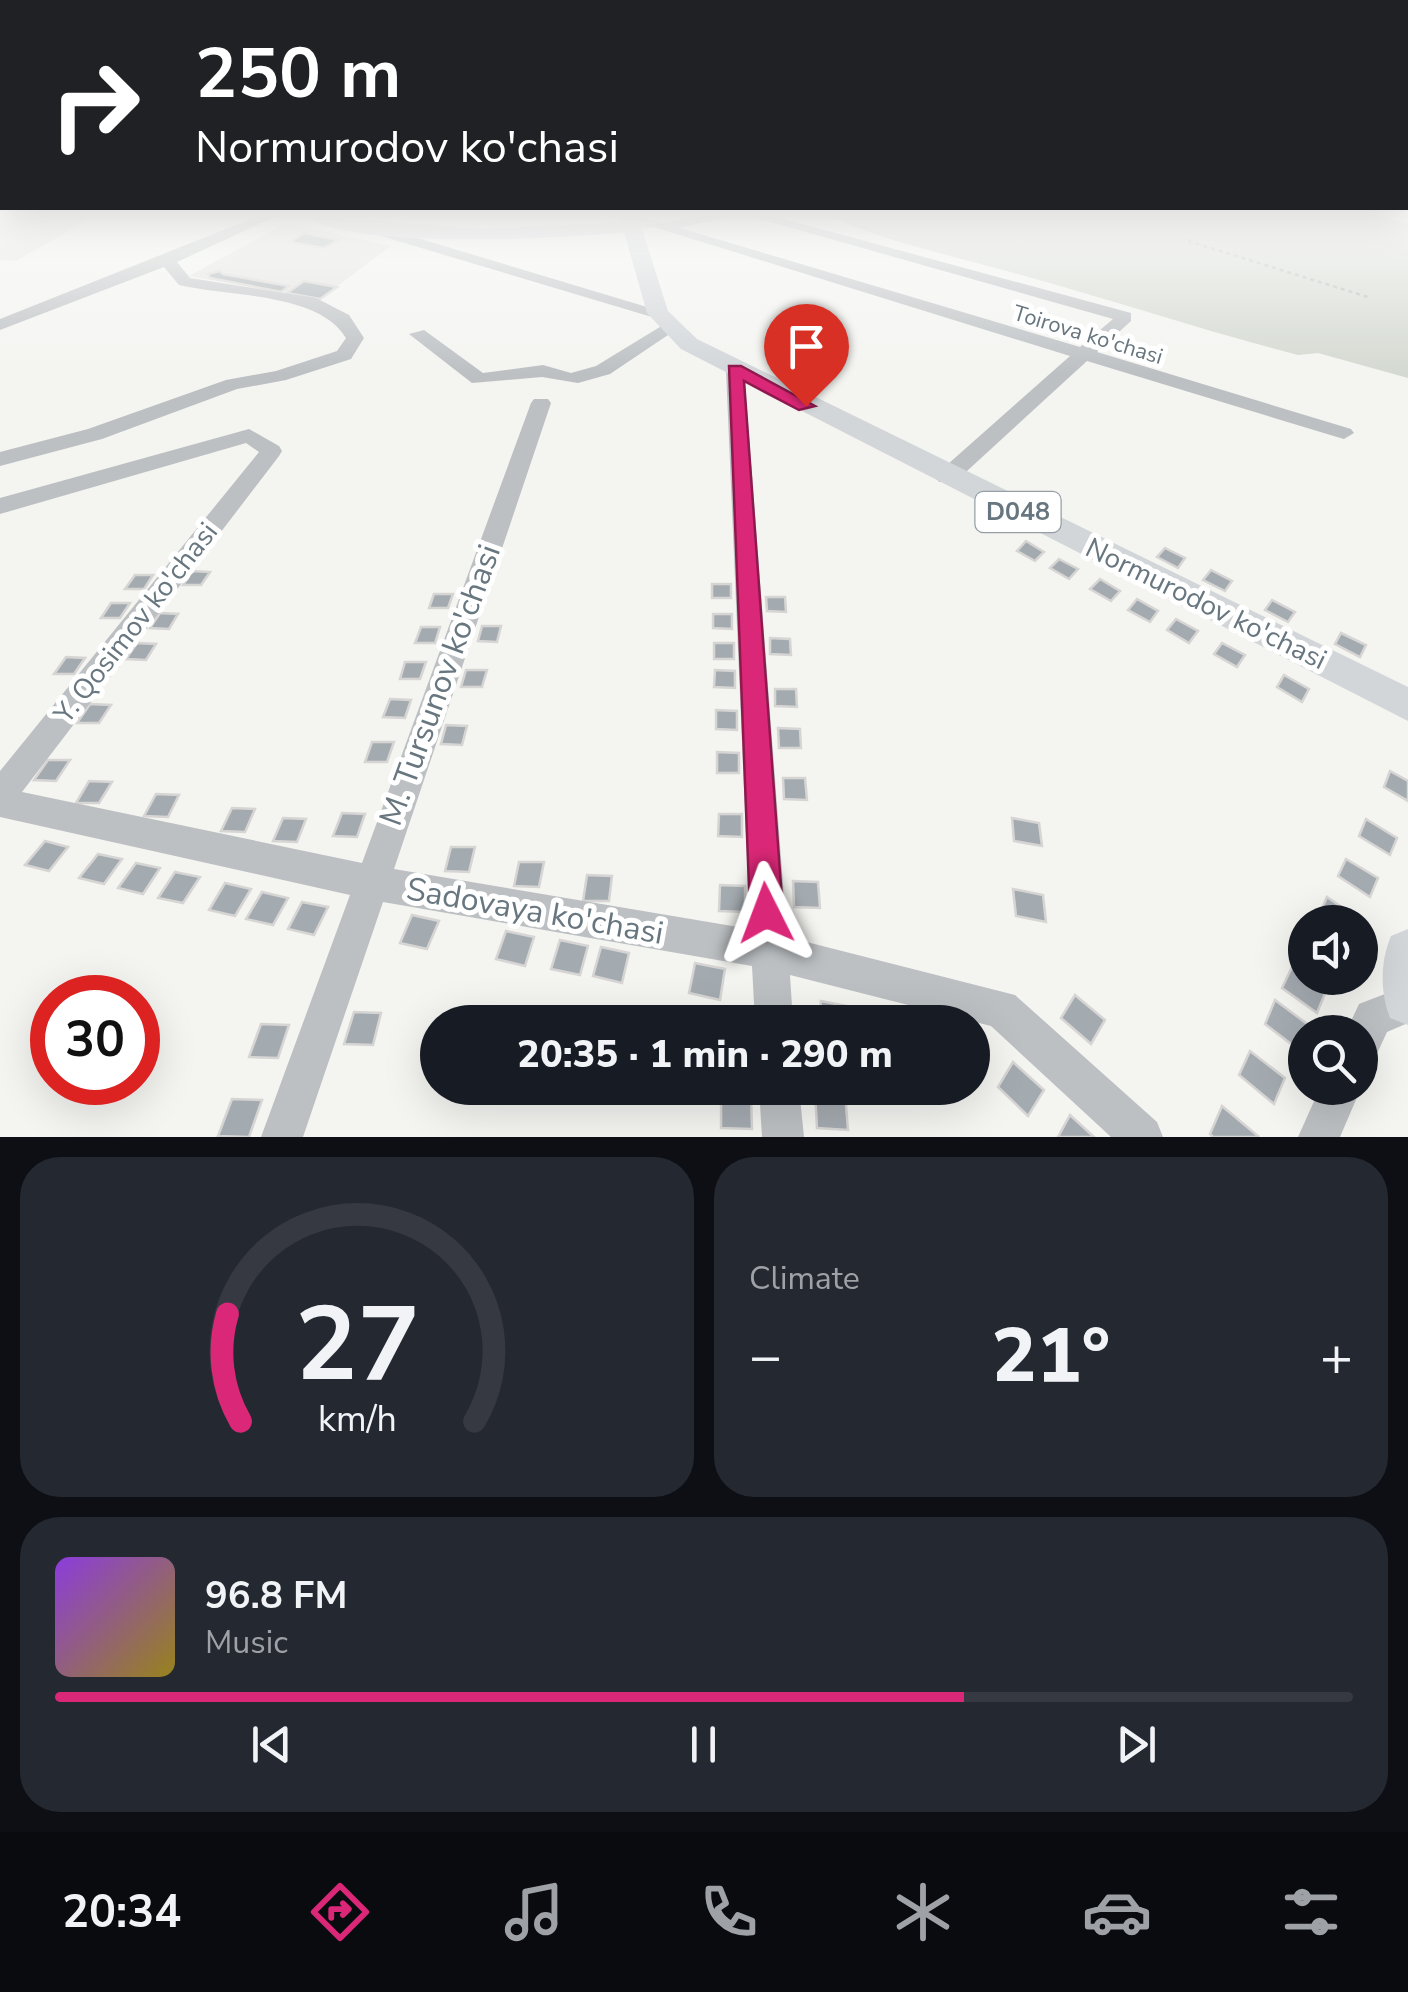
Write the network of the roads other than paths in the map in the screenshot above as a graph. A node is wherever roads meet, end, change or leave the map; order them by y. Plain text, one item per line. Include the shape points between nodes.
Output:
1 (146, 268) edge
2 (173, 268) edge
3 (509, 268) edge
4 (652, 268) edge
5 (788, 268) edge
6 (947, 268) edge
7 (659, 311) junction
8 (0, 325) edge
9 (418, 334) dead end
10 (1083, 358) junction
11 (735, 370) junction
12 (541, 403) dead end
13 (1344, 433) dead end
14 (0, 460) edge
15 (947, 478) junction
16 (0, 506) edge
17 (1408, 704) edge
18 (0, 798) edge
19 (370, 882) junction
20 (769, 952) junction
21 (1408, 953) edge
22 (1408, 1002) edge
23 (773, 1005) edge
24 (1378, 1015) edge
25 (780, 1105) edge
26 (1333, 1105) edge
27 (282, 1137) edge
28 (783, 1137) edge
29 (1142, 1137) edge
30 (1319, 1137) edge

1 - 8 street
2 - 14 street via 186,282 310,302 343,319 355,338 344,355
3 - 7 street
4 - 7 main road
5 - 10 street, Toirova ko'chasi
6 - 10 street via 1125,317
7 - 9 street via 604,370 571,379 544,370 479,379
7 - 11 main road, Normurodov ko'chasi / D048
10 - 13 street, Toirova ko'chasi
10 - 15 street
11 - 15 main road, Normurodov ko'chasi / D048
11 - 20 street
12 - 19 street, M. Tursunov ko'chasi
15 - 17 main road, Normurodov ko'chasi / D048
16 - 18 street, Y. Qosimov ko'chasi via 249,435 271,451
18 - 19 street, Sadovaya ko'chasi
19 - 20 street, Sadovaya ko'chasi
19 - 27 street, M. Tursunov ko'chasi
20 - 23 street
20 - 29 street, Sadovaya ko'chasi via 1001,1009
21 - 22 main road
22 - 24 street
25 - 28 street
26 - 30 street

